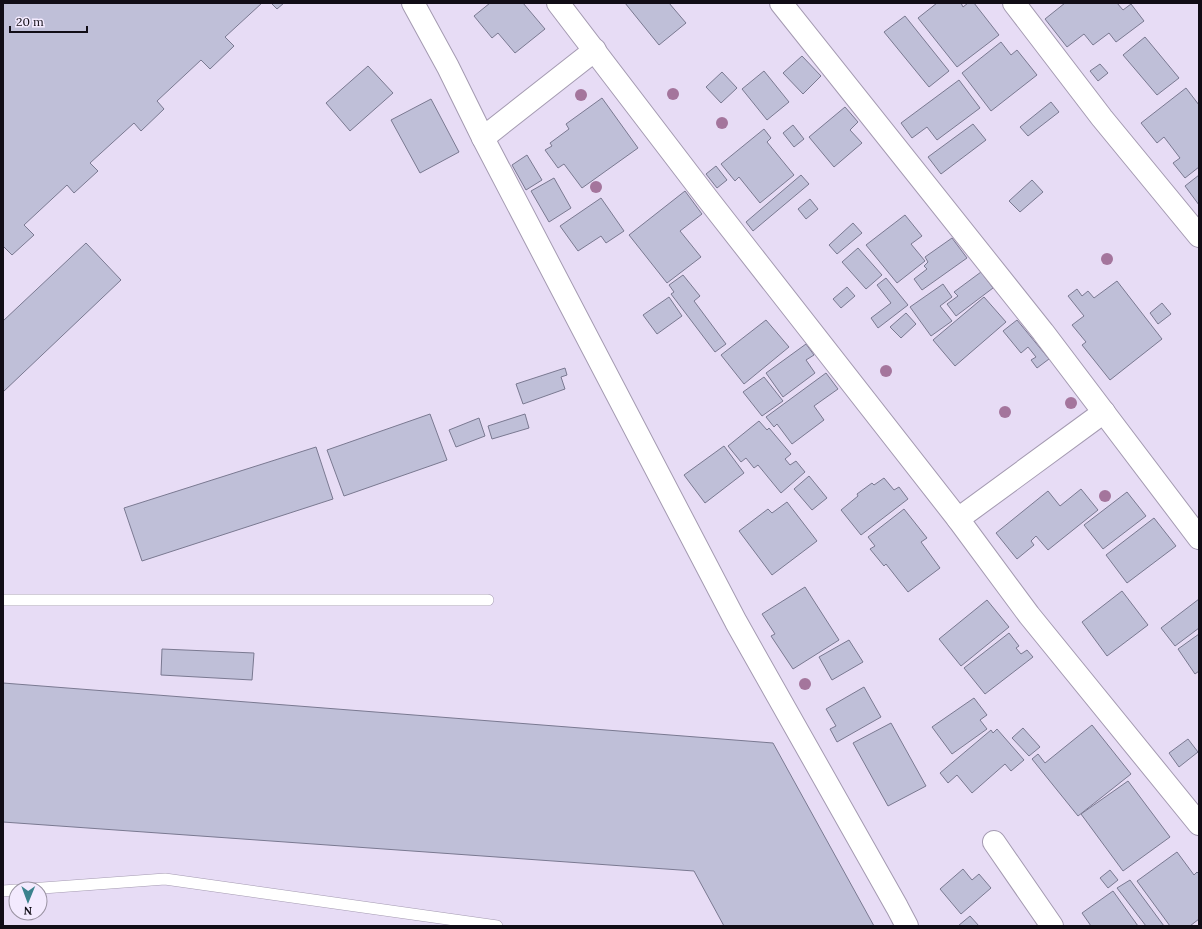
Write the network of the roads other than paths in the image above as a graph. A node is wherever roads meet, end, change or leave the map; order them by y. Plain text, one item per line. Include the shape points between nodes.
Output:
1 (413, 3) edge
2 (558, 3) edge
3 (781, 3) edge
4 (1014, 3) edge
5 (595, 50) junction
6 (483, 138) junction
7 (1199, 236) edge
8 (1104, 412) junction
9 (958, 519) junction
10 (1199, 538) edge
11 (3, 600) edge
12 (488, 600) dead end
13 (1199, 824) edge
14 (994, 842) dead end
15 (48, 888) edge
16 (497, 926) edge
17 (906, 926) edge
18 (1052, 926) edge

1 - 6 street
2 - 5 street
3 - 8 street
4 - 7 street via 1102,118
5 - 6 street
5 - 9 street via 707,198
6 - 17 street via 736,622
8 - 9 street
8 - 10 street
9 - 13 street via 1029,616
11 - 12 lane
14 - 18 street
15 - 16 lane via 165,879

